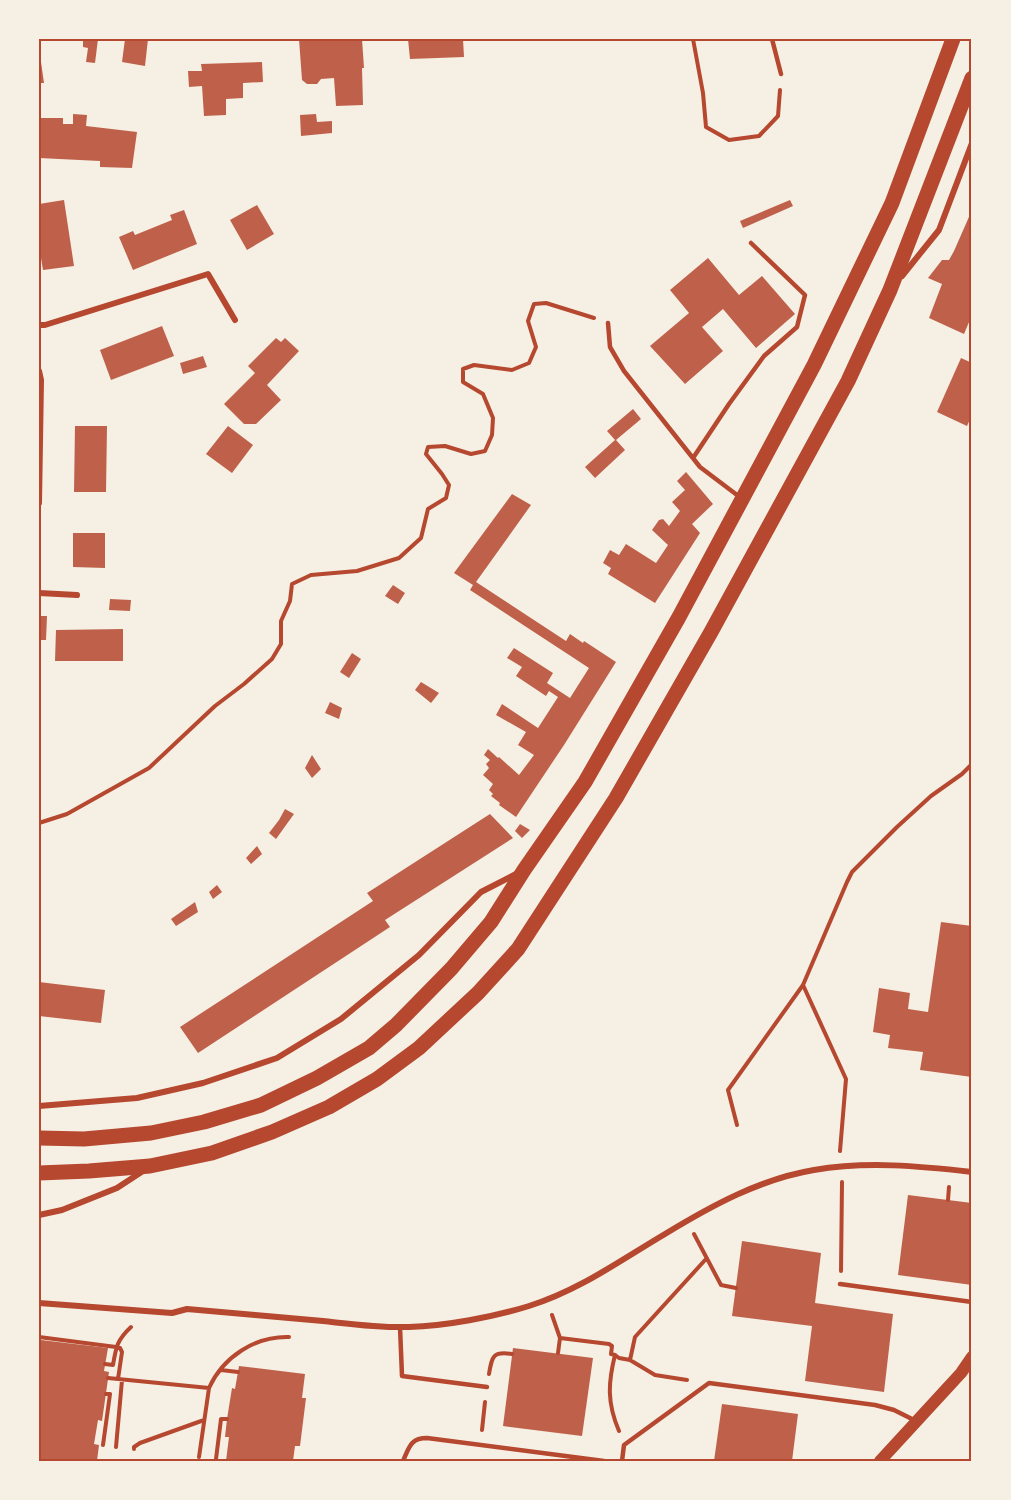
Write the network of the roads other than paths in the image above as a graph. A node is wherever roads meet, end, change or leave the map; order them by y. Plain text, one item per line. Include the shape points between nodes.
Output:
1 (772, 39) edge
2 (953, 39) edge
3 (781, 74) road end
4 (972, 78) edge
5 (972, 143) edge
6 (751, 243) dead end
7 (890, 290) junction
8 (235, 320) dead end
9 (608, 323) road end
10 (39, 325) edge
11 (39, 371) edge
12 (693, 458) junction
13 (742, 498) junction
14 (39, 503) edge
15 (39, 593) edge
16 (77, 595) dead end
17 (524, 870) junction
18 (39, 1106) edge
19 (39, 1138) edge
20 (150, 1166) junction
21 (972, 1172) edge
22 (39, 1173) edge
23 (39, 1215) edge
24 (840, 1284) road end
25 (972, 1302) edge
26 (39, 1303) edge
27 (400, 1327) junction
28 (972, 1358) edge
29 (487, 1387) dead end
30 (916, 1422) junction
31 (403, 1461) edge
32 (604, 1461) edge
33 (622, 1461) edge
34 (880, 1461) edge

1 - 3 lane
2 - 13 main road via 892,203 814,365
4 - 7 main road
5 - 7 street via 939,230
6 - 12 lane via 805,295 797,327 764,356
7 - 20 main road via 848,381 711,632 616,798 518,949 478,993 377,1079 329,1107 272,1132 212,1153
8 - 10 street via 208,274
9 - 12 lane via 610,347 624,371
11 - 14 street
12 - 13 lane
13 - 17 main road via 585,782
15 - 16 street
17 - 18 street via 481,892 419,955 341,1019 276,1058 203,1083 137,1098
17 - 19 main road via 491,922 425,997 369,1048 317,1078 261,1105 204,1122 128,1135
20 - 22 main road
20 - 23 street via 117,1188
21 - 27 street via 909,1166 841,1166 794,1174 749,1189 687,1220 602,1272 544,1301 472,1319
24 - 25 lane
26 - 27 street via 165,1313 187,1309
27 - 29 lane via 402,1376
28 - 30 main road
30 - 33 lane via 881,1406 709,1383 624,1445
30 - 34 main road
31 - 32 lane via 413,1442 421,1438

